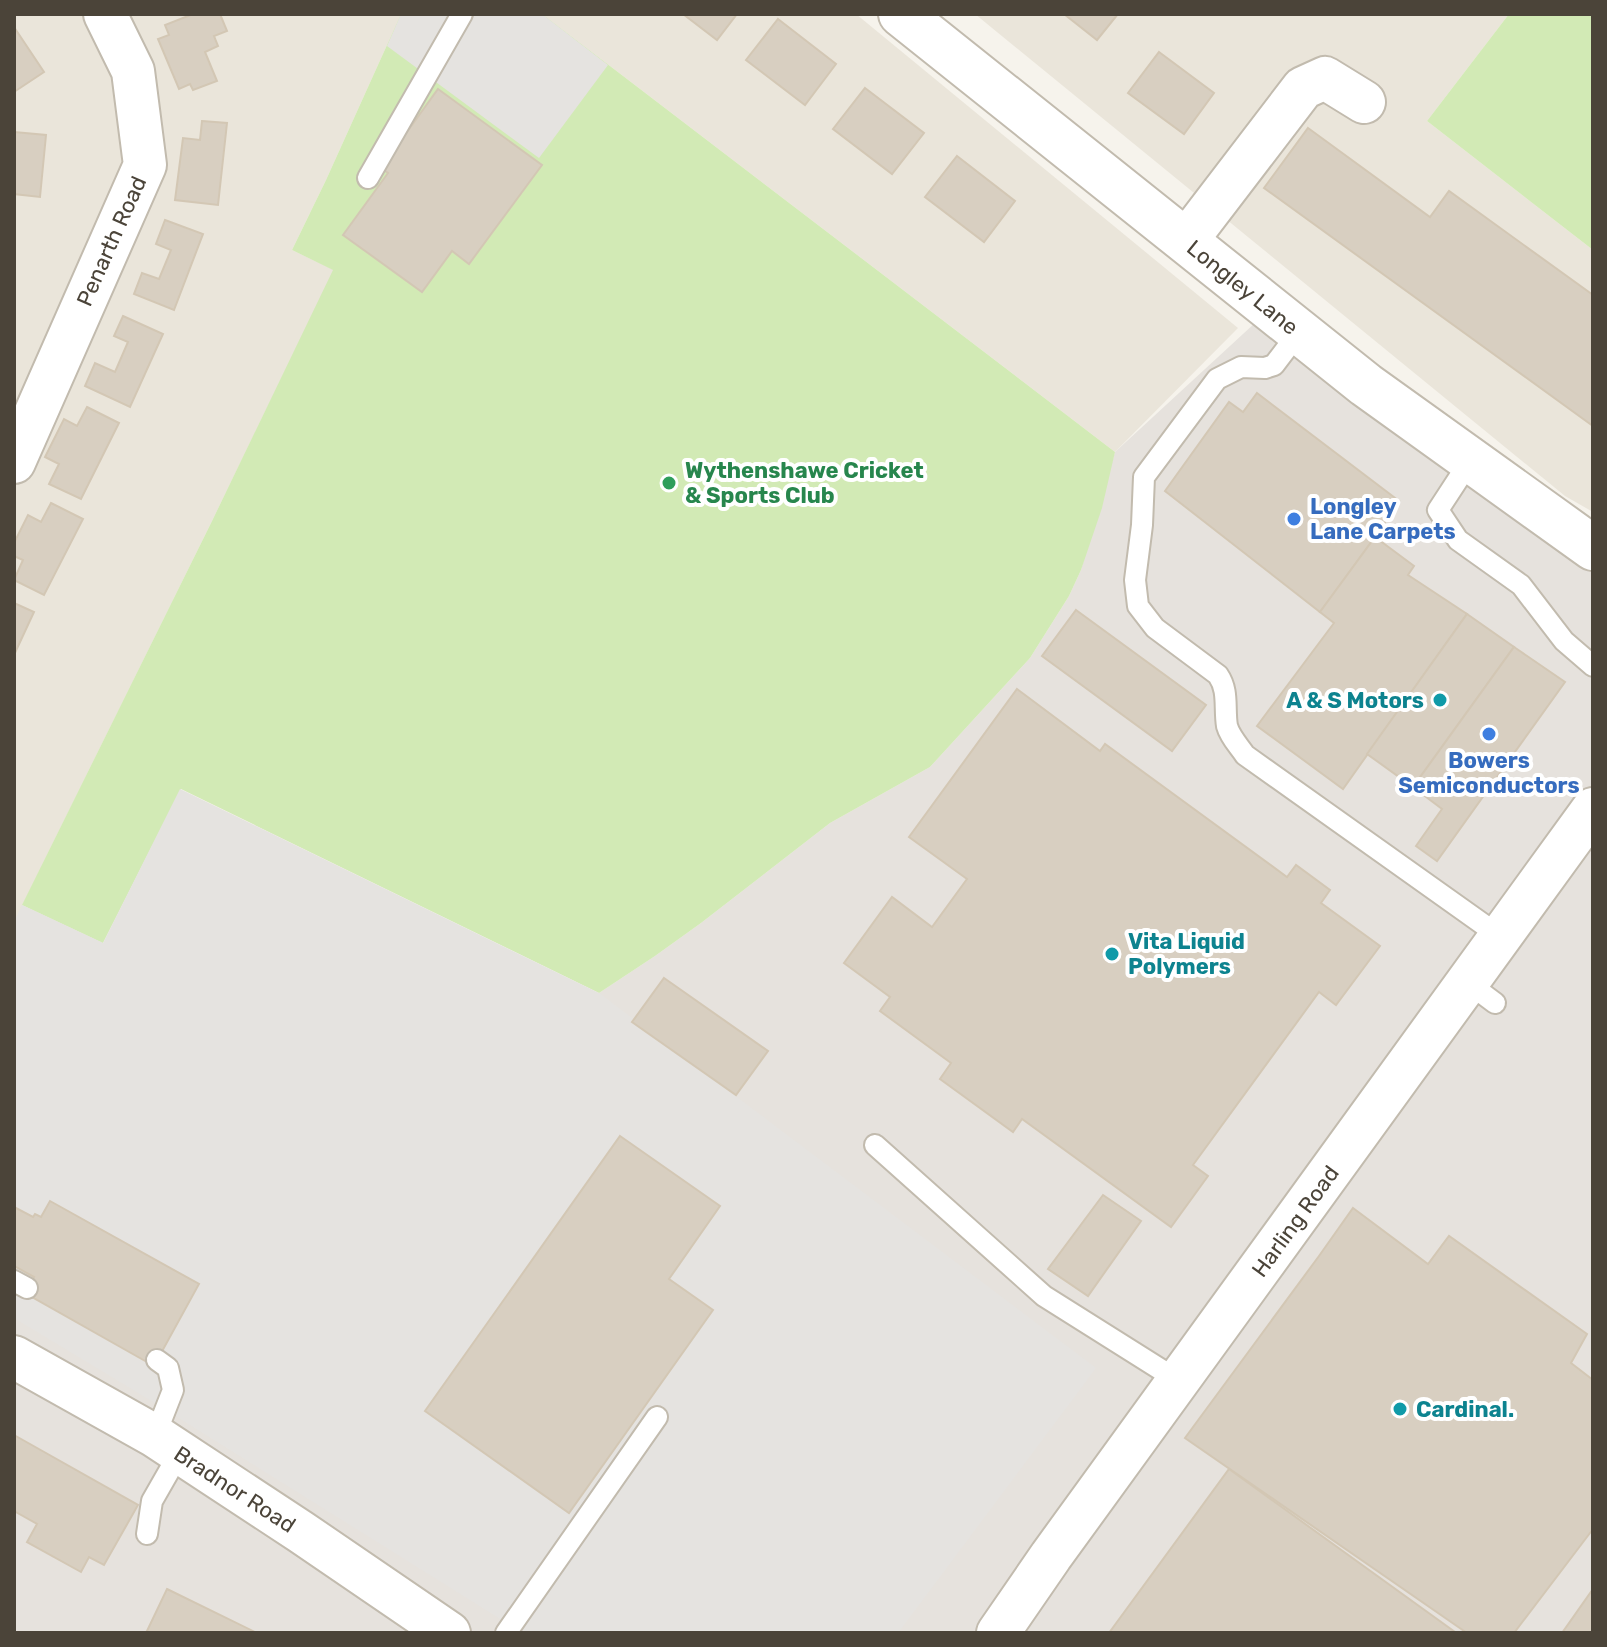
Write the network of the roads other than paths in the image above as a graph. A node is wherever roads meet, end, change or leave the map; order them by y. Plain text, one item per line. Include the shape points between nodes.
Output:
1 (105, 14) edge
2 (462, 14) edge
3 (925, 21) edge
4 (1364, 102) dead end
5 (368, 178) dead end
6 (1186, 241) junction
7 (1299, 332) junction
8 (1470, 461) junction
9 (14, 462) edge
10 (1593, 548) edge
11 (1593, 666) edge
12 (1593, 809) edge
13 (1501, 937) junction
14 (875, 1145) dead end
15 (14, 1357) edge
16 (157, 1360) dead end
17 (1179, 1381) junction
18 (657, 1417) dead end
19 (168, 1444) junction
20 (147, 1534) dead end
21 (449, 1633) edge
22 (506, 1633) edge
23 (998, 1633) edge

1 - 9 street, Penarth Road via 133,71 145,165
2 - 5 lane
3 - 6 street, Longley Lane
4 - 6 street via 1325,78 1303,88
6 - 7 street, Longley Lane
7 - 8 street, Longley Lane
7 - 13 lane via 1274,365 1241,367 1217,379 1144,477 1135,580 1138,606 1155,628 1218,675 1225,685 1228,731 1245,755
8 - 10 street, Longley Lane
8 - 11 lane via 1438,510 1458,540 1521,585 1564,641
12 - 13 street, Harling Road
13 - 17 street, Harling Road via 1481,992
14 - 17 lane via 1044,1296
15 - 19 street, Bradnor Road
16 - 19 lane via 168,1368 173,1390
17 - 23 street, Harling Road
18 - 22 lane
19 - 20 lane
19 - 21 street, Bradnor Road

